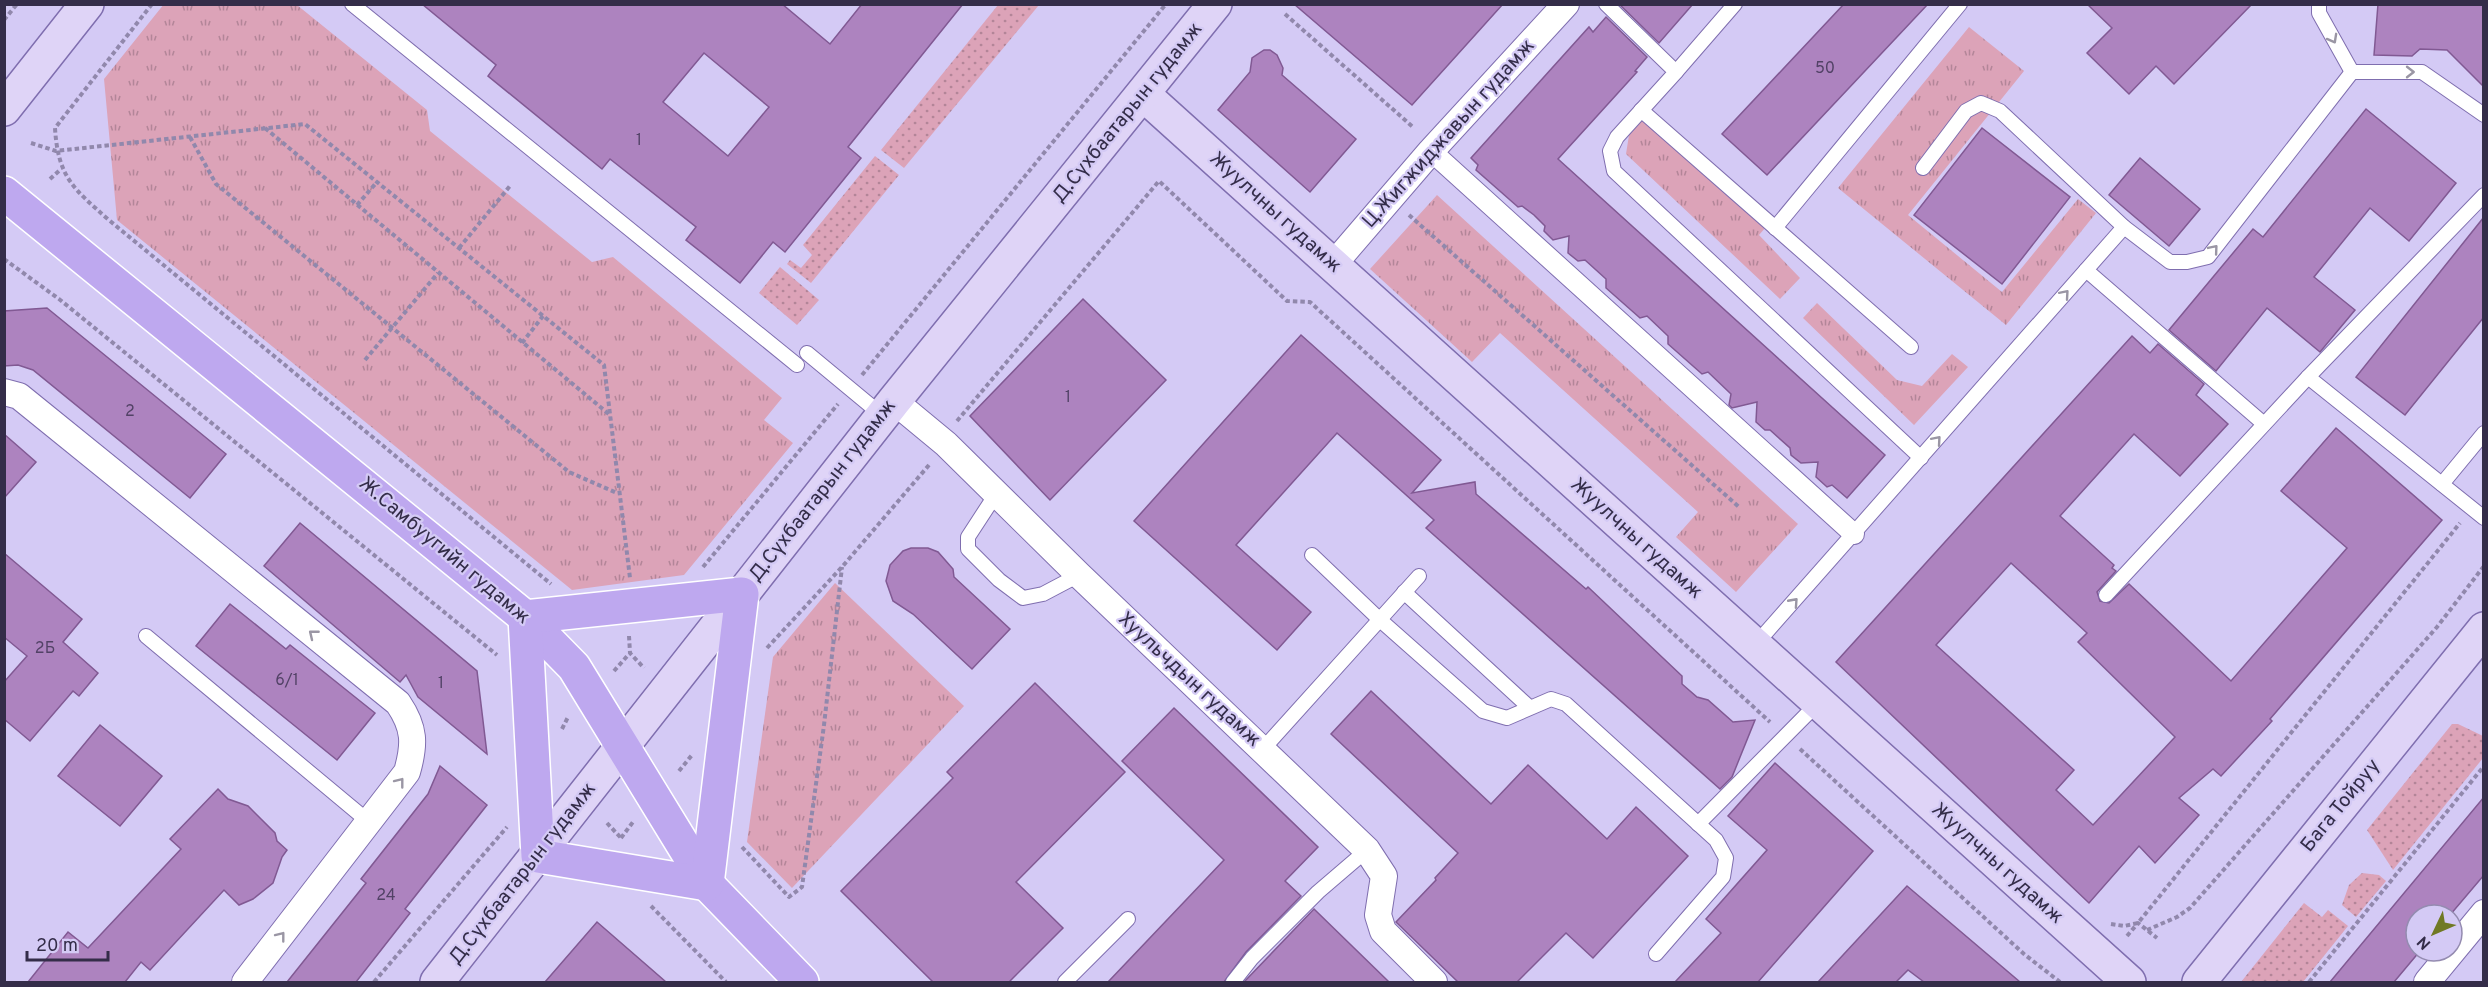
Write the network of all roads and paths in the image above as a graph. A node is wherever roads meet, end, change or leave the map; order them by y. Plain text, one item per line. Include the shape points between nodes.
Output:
1 (17, 4) edge
2 (87, 4) edge
3 (152, 4) edge
4 (352, 4) edge
5 (1166, 4) edge
6 (1215, 4) edge
7 (1566, 4) edge
8 (1606, 4) edge
9 (1735, 4) edge
10 (1960, 4) edge
11 (2319, 4) edge
12 (1286, 14) dead end
13 (4, 20) edge
14 (1676, 72) junction
15 (2352, 72) junction
16 (1143, 94) junction
17 (4, 109) edge
18 (1641, 110) junction
19 (2484, 115) edge
20 (264, 128) junction
21 (1414, 128) dead end
22 (190, 136) junction
23 (31, 143) dead end
24 (56, 151) junction
25 (1431, 151) junction
26 (1923, 168) dead end
27 (61, 169) junction
28 (50, 179) dead end
29 (376, 182) junction
30 (510, 186) dead end
31 (4, 194) edge
32 (2484, 195) edge
33 (1390, 198) junction
34 (357, 205) junction
35 (2124, 227) junction
36 (1775, 228) junction
37 (459, 248) junction
38 (4, 259) edge
39 (1333, 265) junction
40 (2086, 270) junction
41 (438, 273) junction
42 (543, 316) junction
43 (392, 328) junction
44 (522, 343) junction
45 (1911, 347) dead end
46 (807, 353) dead end
47 (365, 360) dead end
48 (797, 365) dead end
49 (2308, 377) junction
50 (850, 389) junction
51 (4, 392) edge
52 (888, 408) junction
53 (610, 415) junction
54 (2264, 424) junction
55 (2484, 433) edge
56 (946, 444) junction
57 (1921, 458) junction
58 (273, 473) dead end
59 (2442, 484) junction
60 (618, 494) junction
61 (996, 494) junction
62 (1739, 507) dead end
63 (2472, 508) junction
64 (2484, 518) edge
65 (1854, 534) junction
66 (1312, 555) dead end
67 (2484, 566) edge
68 (842, 567) junction
69 (698, 573) dead end
70 (1079, 575) junction
71 (1419, 576) dead end
72 (630, 580) dead end
73 (554, 586) dead end
74 (1404, 592) junction
75 (742, 594) junction
76 (2106, 595) dead end
77 (525, 617) junction
78 (1378, 619) junction
79 (2484, 629) edge
80 (146, 636) dead end
81 (1755, 645) junction
82 (765, 649) dead end
83 (644, 668) dead end
84 (614, 671) dead end
85 (1818, 703) junction
86 (1529, 707) junction
87 (1785, 736) junction
88 (623, 747) junction
89 (698, 747) dead end
90 (1263, 749) junction
91 (2484, 766) edge
92 (679, 771) dead end
93 (369, 822) junction
94 (633, 822) dead end
95 (607, 823) dead end
96 (1698, 824) junction
97 (735, 840) dead end
98 (1367, 850) junction
99 (538, 856) junction
100 (706, 884) junction
101 (651, 906) dead end
102 (2484, 913) edge
103 (1128, 919) dead end
104 (2138, 923) junction
105 (2108, 924) dead end
106 (2147, 930) junction
107 (2127, 936) dead end
108 (2157, 938) dead end
109 (1656, 954) dead end
110 (245, 982) edge
111 (437, 982) edge
112 (726, 982) edge
113 (802, 982) edge
114 (1065, 982) edge
115 (1233, 982) edge
116 (1434, 982) edge
117 (2060, 982) edge
118 (2129, 982) edge
119 (2199, 982) edge
120 (2309, 982) edge
121 (2427, 982) edge

1 - 13 path
2 - 17 main road
3 - 24 path via 55,128
4 - 48 lane
5 - 50 path
6 - 16 main road, Д.Сүхбаатарын гудамж
7 - 25 street, Ц.Жигжиджавын гудамж
8 - 14 lane
9 - 14 lane
10 - 36 lane
11 -> 15 lane via 2319,13
12 - 21 path
14 - 18 lane
15 -> 19 lane via 2422,72
35 -> 15 lane via 2170,262 2208,257
16 - 39 main road, Жуулчны гудамж
16 - 52 main road, Д.Сүхбаатарын гудамж
18 - 36 lane
18 - 57 lane via 1610,151 1614,171
20 - 22 path
20 - 29 path via 305,123
20 - 34 path
22 - 24 path
22 - 43 path via 216,184
23 - 24 path
24 - 27 path
25 - 33 street, Ц.Жигжиджавын гудамж
25 - 65 street
26 - 35 lane via 1966,111 1981,103 2000,111
27 - 28 path
27 - 73 path via 83,197 110,221
29 - 34 path
29 - 37 path
30 - 37 path
31 - 77 main road, Ж.Самбуугийн гудамж
32 - 49 lane
33 - 39 street, Ц.Жигжиджавын гудамж
33 - 62 path
34 - 41 path
35 - 40 lane
36 - 45 lane
37 - 42 path
38 - 58 path
39 - 81 main road, Жуулчны гудамж
40 - 54 lane
57 -> 40 lane
41 - 43 path
41 - 44 path
42 - 44 path
42 - 53 path via 604,365
43 - 47 path
43 - 60 path via 568,472
44 - 53 path
46 - 50 lane
49 - 54 lane
49 - 59 lane
50 - 52 lane
50 - 69 path
93 -> 51 street via 407,772 413,740 409,720 398,703 19,396
52 - 56 street, Хуульчдын гудамж
52 - 75 main road, Д.Сүхбаатарын гудамж
53 - 60 path
54 - 76 lane
55 - 59 lane
56 - 61 street, Хуульчдын гудамж
56 - 68 path
56 - 87 path via 961,414 1159,181 1287,301 1310,302
57 - 65 lane
59 - 63 lane
60 - 72 path
61 - 70 street, Хуульчдын гудамж
61 - 70 lane via 968,537 968,549 999,580 1023,598 1043,594
63 - 64 lane
63 - 104 path
81 -> 65 lane
66 - 78 lane
67 - 106 path via 2437,627 2190,908
68 - 82 path
68 - 97 path via 802,886 789,897
70 - 90 street, Хуульчдын гудамж
71 - 74 lane
74 - 78 lane
74 - 86 lane
75 - 77 main road
75 - 88 main road, Д.Сүхбаатарын гудамж
75 - 100 main road
77 - 88 main road, Ж.Самбуугийн гудамж via 574,667
77 - 99 main road
78 - 86 lane via 1483,711 1507,718
78 - 90 lane
79 - 119 main road, Бага Тойруу
80 - 93 lane
81 - 85 main road, Жуулчны гудамж
83 - 84 path via 630,653
85 - 87 lane
85 - 118 main road, Жуулчны гудамж
86 - 96 lane via 1551,699 1566,704
87 - 96 lane
87 - 117 path via 2024,954
88 - 99 main road, Д.Сүхбаатарын гудамж
88 - 100 main road, Ж.Самбуугийн гудамж
89 - 92 path
90 - 98 street, Хуульчдын гудамж
91 - 120 path
110 -> 93 street
94 - 95 path via 621,838
96 - 109 lane via 1716,840 1726,858 1723,877
98 - 115 lane via 1318,892
98 - 116 street, Хуульчдын гудамж via 1384,876 1378,915 1383,932
99 - 100 main road
99 - 111 main road, Д.Сүхбаатарын гудамж
100 - 113 main road, Ж.Самбуугийн гудамж
101 - 112 path
102 - 121 street
103 - 114 lane
104 - 105 path
104 - 106 path
104 - 107 path
106 - 108 path

